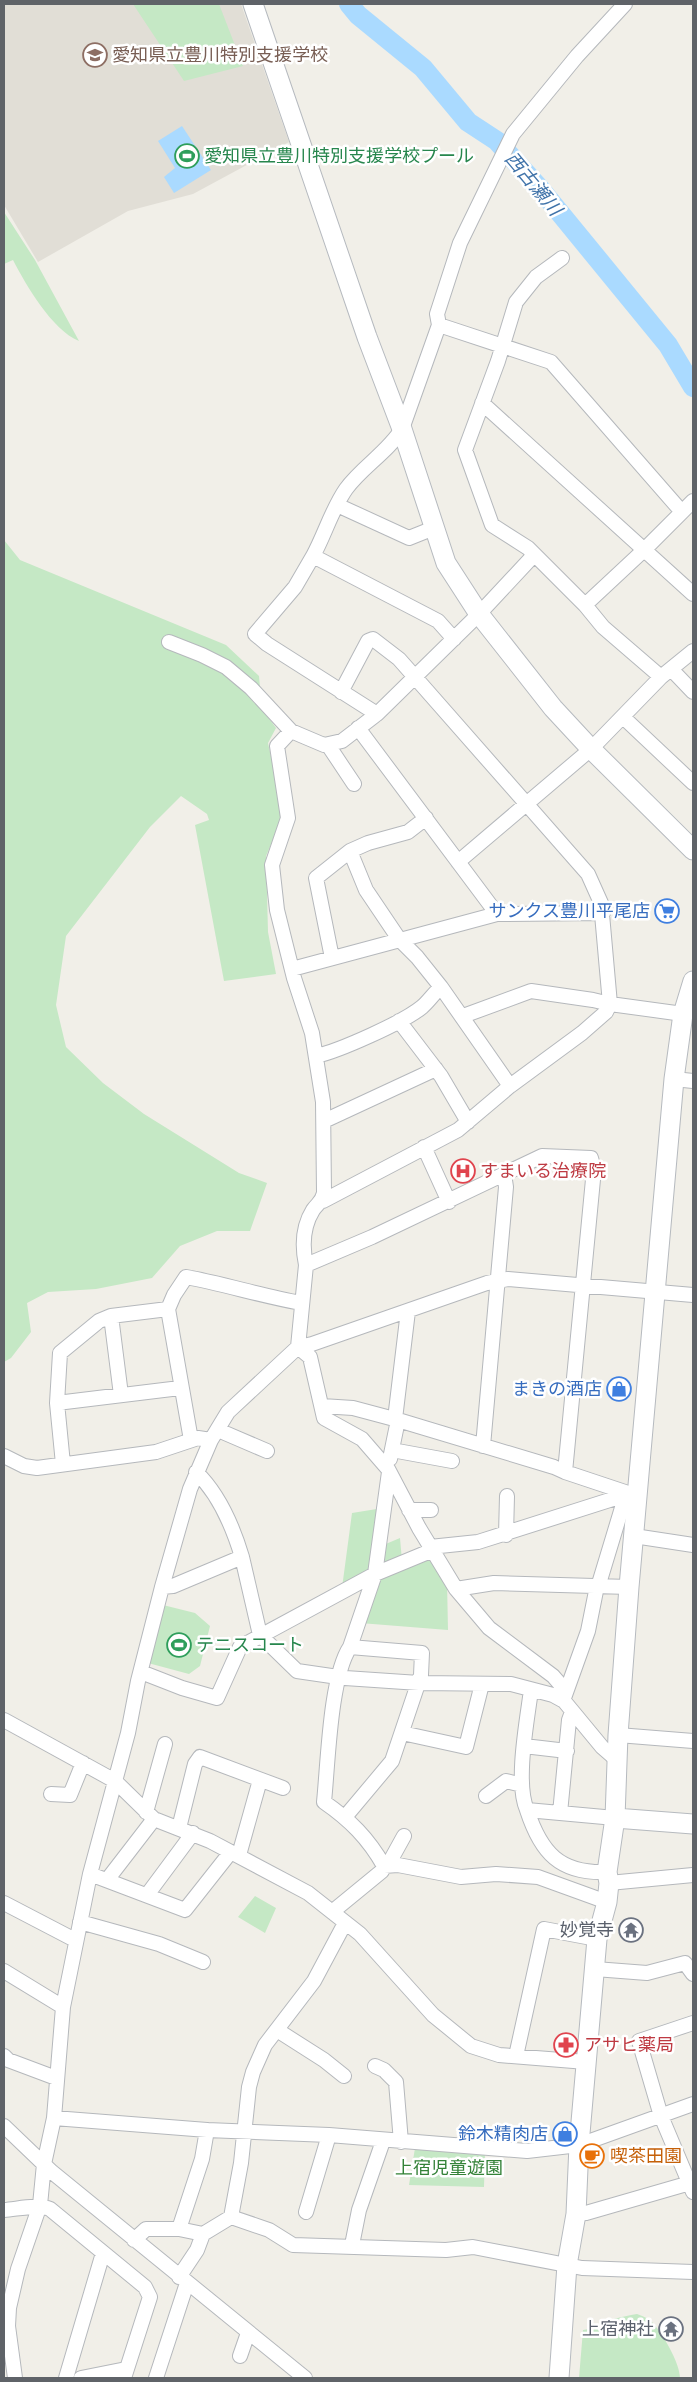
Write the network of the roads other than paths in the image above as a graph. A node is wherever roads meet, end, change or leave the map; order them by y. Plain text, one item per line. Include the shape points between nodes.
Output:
1 (253, 4) edge
2 (625, 4) edge
3 (562, 258) dead end
4 (439, 325) junction
5 (502, 345) junction
6 (482, 403) junction
7 (402, 429) junction
8 (693, 500) edge
9 (337, 505) junction
10 (682, 512) junction
11 (434, 528) junction
12 (644, 550) junction
13 (534, 555) junction
14 (313, 556) junction
15 (693, 594) edge
16 (585, 604) junction
17 (479, 614) junction
18 (454, 639) junction
19 (169, 642) dead end
20 (693, 651) edge
21 (666, 673) junction
22 (414, 676) junction
23 (341, 692) junction
24 (693, 692) edge
25 (377, 714) junction
26 (623, 717) junction
27 (358, 728) junction
28 (290, 731) junction
29 (328, 744) junction
30 (591, 750) junction
31 (693, 783) edge
32 (354, 784) dead end
33 (527, 803) junction
34 (426, 818) junction
35 (693, 850) edge
36 (350, 851) junction
37 (458, 862) junction
38 (497, 914) junction
39 (603, 914) junction
40 (399, 939) junction
41 (332, 958) junction
42 (292, 970) junction
43 (693, 981) edge
44 (440, 986) junction
45 (610, 1004) junction
46 (684, 1014) junction
47 (463, 1016) junction
48 (399, 1021) junction
49 (316, 1056) junction
50 (436, 1069) junction
51 (674, 1079) junction
52 (693, 1081) edge
53 (510, 1086) junction
54 (324, 1121) junction
55 (468, 1122) junction
56 (424, 1146) junction
57 (504, 1174) junction
58 (323, 1201) junction
59 (449, 1202) junction
60 (306, 1265) junction
61 (498, 1281) junction
62 (583, 1287) junction
63 (656, 1291) junction
64 (693, 1295) edge
65 (301, 1303) junction
66 (168, 1310) junction
67 (408, 1311) junction
68 (111, 1316) junction
69 (298, 1346) junction
70 (180, 1388) junction
71 (121, 1395) junction
72 (57, 1403) junction
73 (322, 1406) junction
74 (397, 1419) junction
75 (215, 1435) junction
76 (191, 1440) junction
77 (483, 1446) junction
78 (392, 1450) junction
79 (267, 1451) dead end
80 (4, 1456) edge
81 (452, 1461) dead end
82 (63, 1464) junction
83 (389, 1471) junction
84 (196, 1472) junction
85 (565, 1472) junction
86 (633, 1492) junction
87 (507, 1496) dead end
88 (409, 1510) junction
89 (432, 1510) dead end
90 (506, 1535) junction
91 (634, 1536) junction
92 (693, 1545) edge
93 (432, 1549) junction
94 (242, 1557) junction
95 (375, 1574) junction
96 (162, 1587) junction
97 (597, 1587) junction
98 (629, 1587) junction
99 (456, 1589) junction
100 (260, 1635) junction
101 (350, 1647) junction
102 (141, 1672) junction
103 (338, 1677) junction
104 (419, 1683) junction
105 (482, 1684) junction
106 (531, 1690) junction
107 (567, 1701) junction
108 (4, 1720) edge
109 (402, 1733) junction
110 (618, 1736) junction
111 (693, 1741) edge
112 (165, 1744) dead end
113 (524, 1746) junction
114 (567, 1751) junction
115 (618, 1761) junction
116 (83, 1763) junction
117 (115, 1780) junction
118 (260, 1780) junction
119 (522, 1785) junction
120 (283, 1788) dead end
121 (51, 1794) dead end
122 (486, 1796) dead end
123 (527, 1810) junction
124 (560, 1813) junction
125 (150, 1815) junction
126 (345, 1816) junction
127 (615, 1818) junction
128 (693, 1824) edge
129 (179, 1828) junction
130 (192, 1833) junction
131 (404, 1836) dead end
132 (235, 1854) junction
133 (386, 1865) junction
134 (90, 1874) junction
135 (693, 1875) edge
136 (107, 1880) junction
137 (608, 1886) junction
138 (146, 1895) junction
139 (4, 1903) edge
140 (332, 1912) junction
141 (80, 1922) junction
142 (345, 1923) junction
143 (597, 1939) junction
144 (75, 1940) junction
145 (203, 1962) dead end
146 (595, 1970) junction
147 (4, 1971) edge
148 (693, 1974) edge
149 (62, 2007) junction
150 (693, 2023) edge
151 (277, 2030) junction
152 (4, 2056) edge
153 (516, 2056) junction
154 (586, 2062) junction
155 (375, 2066) dead end
156 (344, 2076) dead end
157 (56, 2078) junction
158 (693, 2104) edge
159 (661, 2116) junction
160 (54, 2118) junction
161 (4, 2126) edge
162 (207, 2130) junction
163 (243, 2132) junction
164 (329, 2135) junction
165 (383, 2141) junction
166 (401, 2142) junction
167 (579, 2145) junction
168 (44, 2164) junction
169 (692, 2188) edge
170 (40, 2205) junction
171 (4, 2210) edge
172 (306, 2212) dead end
173 (576, 2214) junction
174 (231, 2217) junction
175 (179, 2229) junction
176 (203, 2234) junction
177 (134, 2240) junction
178 (352, 2245) junction
179 (103, 2253) junction
180 (567, 2265) junction
181 (693, 2272) edge
182 (183, 2280) junction
183 (248, 2333) junction
184 (240, 2356) dead end
185 (125, 2373) edge
186 (15, 2378) edge
187 (66, 2378) edge
188 (81, 2378) edge
189 (156, 2378) edge
190 (305, 2378) edge
191 (559, 2378) edge

1 - 7 street via 367,337
2 - 4 street via 512,134 460,243 437,314
3 - 5 street via 536,277 516,302
4 - 5 street
4 - 7 street
5 - 6 street
5 - 10 street via 551,362
6 - 12 street
6 - 13 street via 464,450 492,525
7 - 9 street via 396,439 362,469
7 - 11 street
8 - 10 street
9 - 11 street via 409,538
9 - 14 street
10 - 12 street
11 - 17 street via 446,564
12 - 15 street
12 - 16 street
13 - 16 street
13 - 17 street
14 - 18 street via 438,621
14 - 23 street via 295,587 255,634
16 - 21 street via 603,627
17 - 18 street
17 - 30 street via 553,708
18 - 22 street
19 - 28 street via 226,667 251,688
20 - 21 street
21 - 24 street
21 - 26 street
22 - 23 street via 373,638 368,641
22 - 25 street
22 - 33 street
23 - 25 street
25 - 27 street
26 - 30 street
26 - 31 street
27 - 29 street via 342,741
27 - 34 street
28 - 29 street via 324,746
28 - 42 street via 277,746 288,818 272,865 277,910
29 - 32 street
30 - 33 street
30 - 35 street
33 - 37 street
33 - 39 street via 588,874 597,889
34 - 36 street via 408,832
34 - 37 street
36 - 40 street via 366,890
36 - 41 street via 316,878
37 - 38 street
38 - 39 street
38 - 40 street
39 - 45 street
40 - 41 street
40 - 44 street
41 - 42 street
42 - 49 street
43 - 46 street
44 - 47 street
44 - 48 street via 422,1007
45 - 46 street
45 - 47 street via 531,991
45 - 53 street via 606,1012 559,1052
46 - 51 street
47 - 53 street
48 - 49 street
48 - 50 street
49 - 54 street
50 - 54 street
50 - 55 street
51 - 52 street
51 - 63 street
53 - 55 street
54 - 58 street
55 - 56 street
56 - 58 street
56 - 59 street
57 - 59 street
57 - 61 street via 506,1187
57 - 62 street via 542,1156 590,1158 594,1169
58 - 60 street via 314,1208 305,1227
59 - 60 street
60 - 65 street
61 - 62 street via 508,1279
61 - 67 street
61 - 77 street
62 - 63 street
62 - 85 street
63 - 64 street
63 - 86 street
65 - 66 street via 186,1277
65 - 69 street
66 - 68 street
66 - 70 street
67 - 69 street
67 - 74 street
68 - 71 street
68 - 72 street via 99,1321 60,1353
69 - 73 street via 310,1358
69 - 75 street via 228,1412
70 - 71 street
70 - 76 street
71 - 72 street
72 - 82 street
73 - 74 street via 353,1408
73 - 83 street via 324,1418 362,1439
74 - 77 street
74 - 78 street
75 - 76 street
75 - 79 street
75 - 84 street
76 - 82 street via 156,1452
77 - 85 street
78 - 81 street
78 - 83 street
80 - 82 street via 24,1466 37,1468
83 - 88 street
83 - 95 street
84 - 94 street via 218,1499
84 - 96 street
85 - 86 street
86 - 90 street
86 - 91 street
86 - 97 street via 624,1501
87 - 90 street
88 - 89 street
88 - 93 street
90 - 93 street
91 - 92 street
91 - 98 street
93 - 95 street
93 - 99 street
94 - 96 street via 174,1586
94 - 100 street
95 - 100 street
95 - 101 street
96 - 102 street
97 - 98 street
97 - 99 street via 494,1583
97 - 107 street
98 - 110 street
99 - 107 street via 489,1628 554,1676
100 - 102 street via 240,1647 217,1698
100 - 103 street via 296,1671
101 - 103 street
101 - 104 street via 422,1653
102 - 117 street
103 - 104 street
103 - 126 street via 324,1802
104 - 105 street
104 - 109 street
105 - 106 street via 511,1684
105 - 109 street via 466,1747
106 - 107 street
106 - 113 street
107 - 114 street
107 - 115 street via 602,1747
108 - 116 street
109 - 126 street via 389,1766
110 - 111 street
110 - 115 street
112 - 125 street
113 - 114 street
113 - 119 street
114 - 124 street
115 - 127 street
116 - 117 street
116 - 121 street via 70,1795
117 - 125 street
117 - 134 street
118 - 120 street
118 - 129 street via 200,1757 195,1764
118 - 132 street
119 - 122 street via 506,1781
119 - 123 street via 522,1798
123 - 124 street
123 - 137 street via 539,1842 552,1856 567,1866 591,1873
124 - 127 street
125 - 129 street
125 - 136 street
126 - 133 street
127 - 128 street
127 - 137 street
129 - 130 street
130 - 132 street
130 - 138 street
131 - 133 street
132 - 138 street via 185,1910
132 - 140 street via 308,1892
133 - 137 street via 462,1877 496,1874
133 - 140 street
134 - 136 street
134 - 141 street
135 - 137 street
136 - 138 street
137 - 143 street
139 - 144 street
140 - 142 street
141 - 144 street
141 - 145 street via 159,1944
142 - 151 street via 314,1981
142 - 153 street via 360,1934 433,2015 470,2046 499,2055
143 - 146 street
143 - 153 street via 544,1929
144 - 149 street
146 - 148 street via 647,1973 685,1963
146 - 154 street
147 - 149 street
149 - 157 street
150 - 159 street via 639,2041
151 - 156 street
151 - 163 street via 253,2072
152 - 157 street
153 - 154 street
154 - 167 street
155 - 166 street via 396,2082
157 - 160 street
158 - 159 street
159 - 167 street
159 - 169 street
160 - 162 street
160 - 168 street
161 - 168 street
162 - 163 street
162 - 175 street via 202,2160
163 - 164 street
163 - 174 street
164 - 165 street
164 - 172 street
165 - 166 street
165 - 178 street via 359,2210
166 - 167 street via 527,2151
167 - 173 street
168 - 170 street
168 - 177 street
169 - 173 street
170 - 171 street via 31,2209
170 - 179 street via 50,2209
170 - 186 street via 18,2269 9,2308 8,2326
173 - 180 street
174 - 176 street
174 - 178 street via 269,2230 293,2245
175 - 176 street
175 - 177 street via 146,2228
176 - 182 street
177 - 182 street
178 - 180 street via 446,2250 472,2247
179 - 185 street via 145,2287 150,2297
179 - 187 street
180 - 181 street
180 - 191 street
182 - 183 street
182 - 189 street
183 - 184 street
183 - 190 street
185 - 188 street

